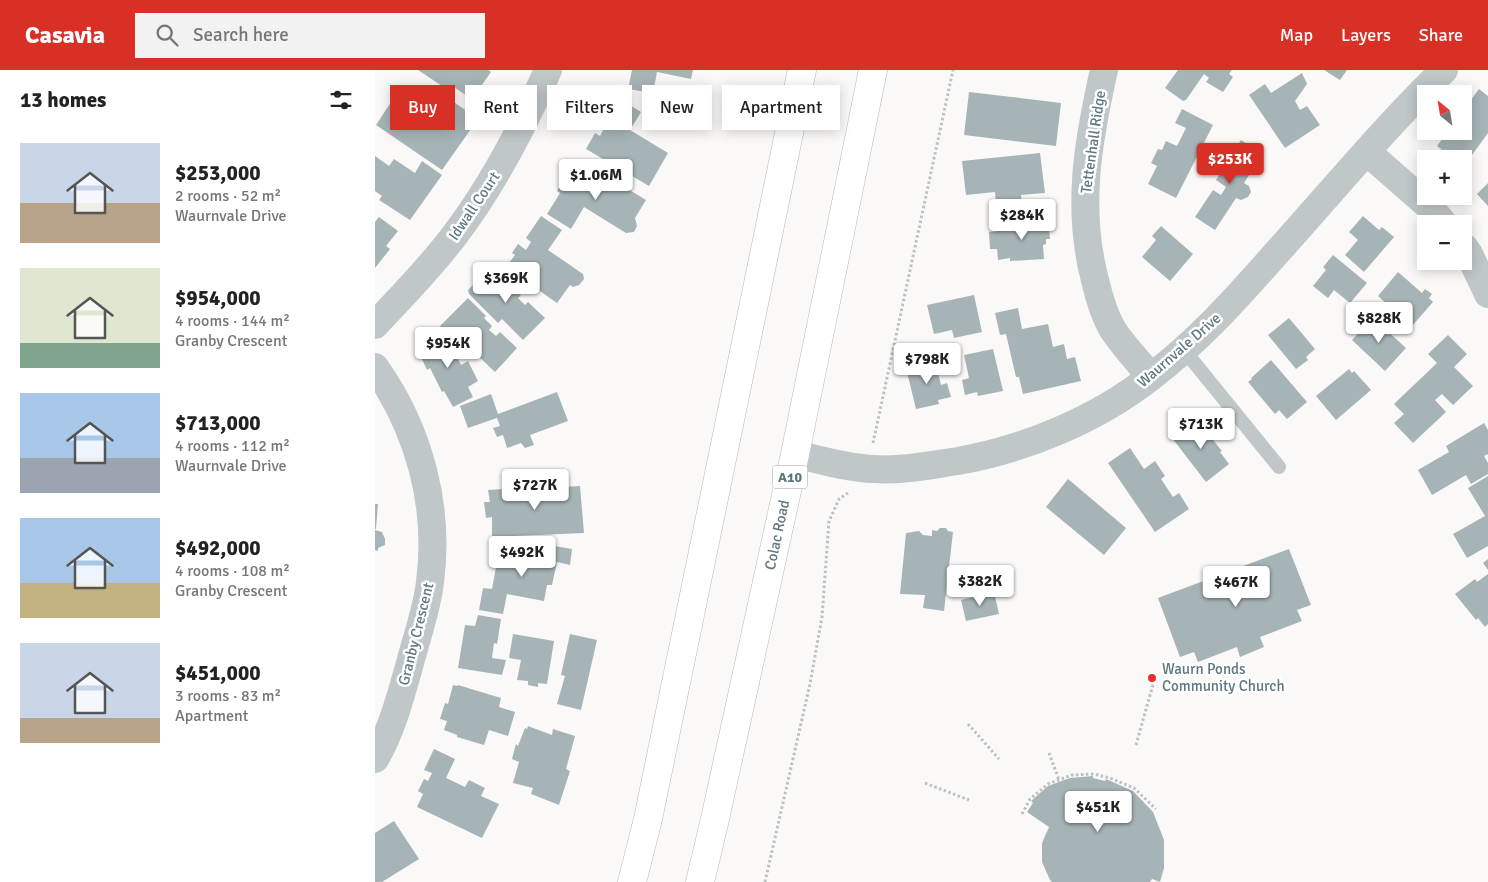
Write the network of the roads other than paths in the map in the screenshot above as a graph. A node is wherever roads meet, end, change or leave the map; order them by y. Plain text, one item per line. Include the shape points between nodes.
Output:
1 (548, 70) edge
2 (802, 70) edge
3 (873, 70) edge
4 (1104, 70) edge
5 (1444, 70) edge
6 (1367, 152) junction
7 (1437, 215) edge
8 (1472, 260) edge
9 (1488, 294) edge
10 (375, 325) edge
11 (1183, 350) junction
12 (375, 366) edge
13 (1151, 377) junction
14 (795, 454) junction
15 (1279, 467) dead end
16 (375, 759) edge
17 (632, 882) edge
18 (700, 882) edge

1 - 10 street, Idwall Court via 509,153 481,199 420,278
2 - 17 highway via 648,818
3 - 14 highway, Colac Road / A10
4 - 13 street, Tettenhall Ridge via 1085,179 1089,258 1099,297 1113,329
5 - 6 street, Waurnvale Drive
6 - 7 street
6 - 11 street, Waurnvale Drive via 1219,317
8 - 9 street
11 - 13 street, Waurnvale Drive
11 - 15 lane
12 - 16 street, Granby Crescent via 403,411 425,471 432,516 432,562 427,603 402,691
13 - 14 street, Waurnvale Drive via 1078,422 973,458 918,468 876,470
14 - 18 highway, Colac Road / A10

